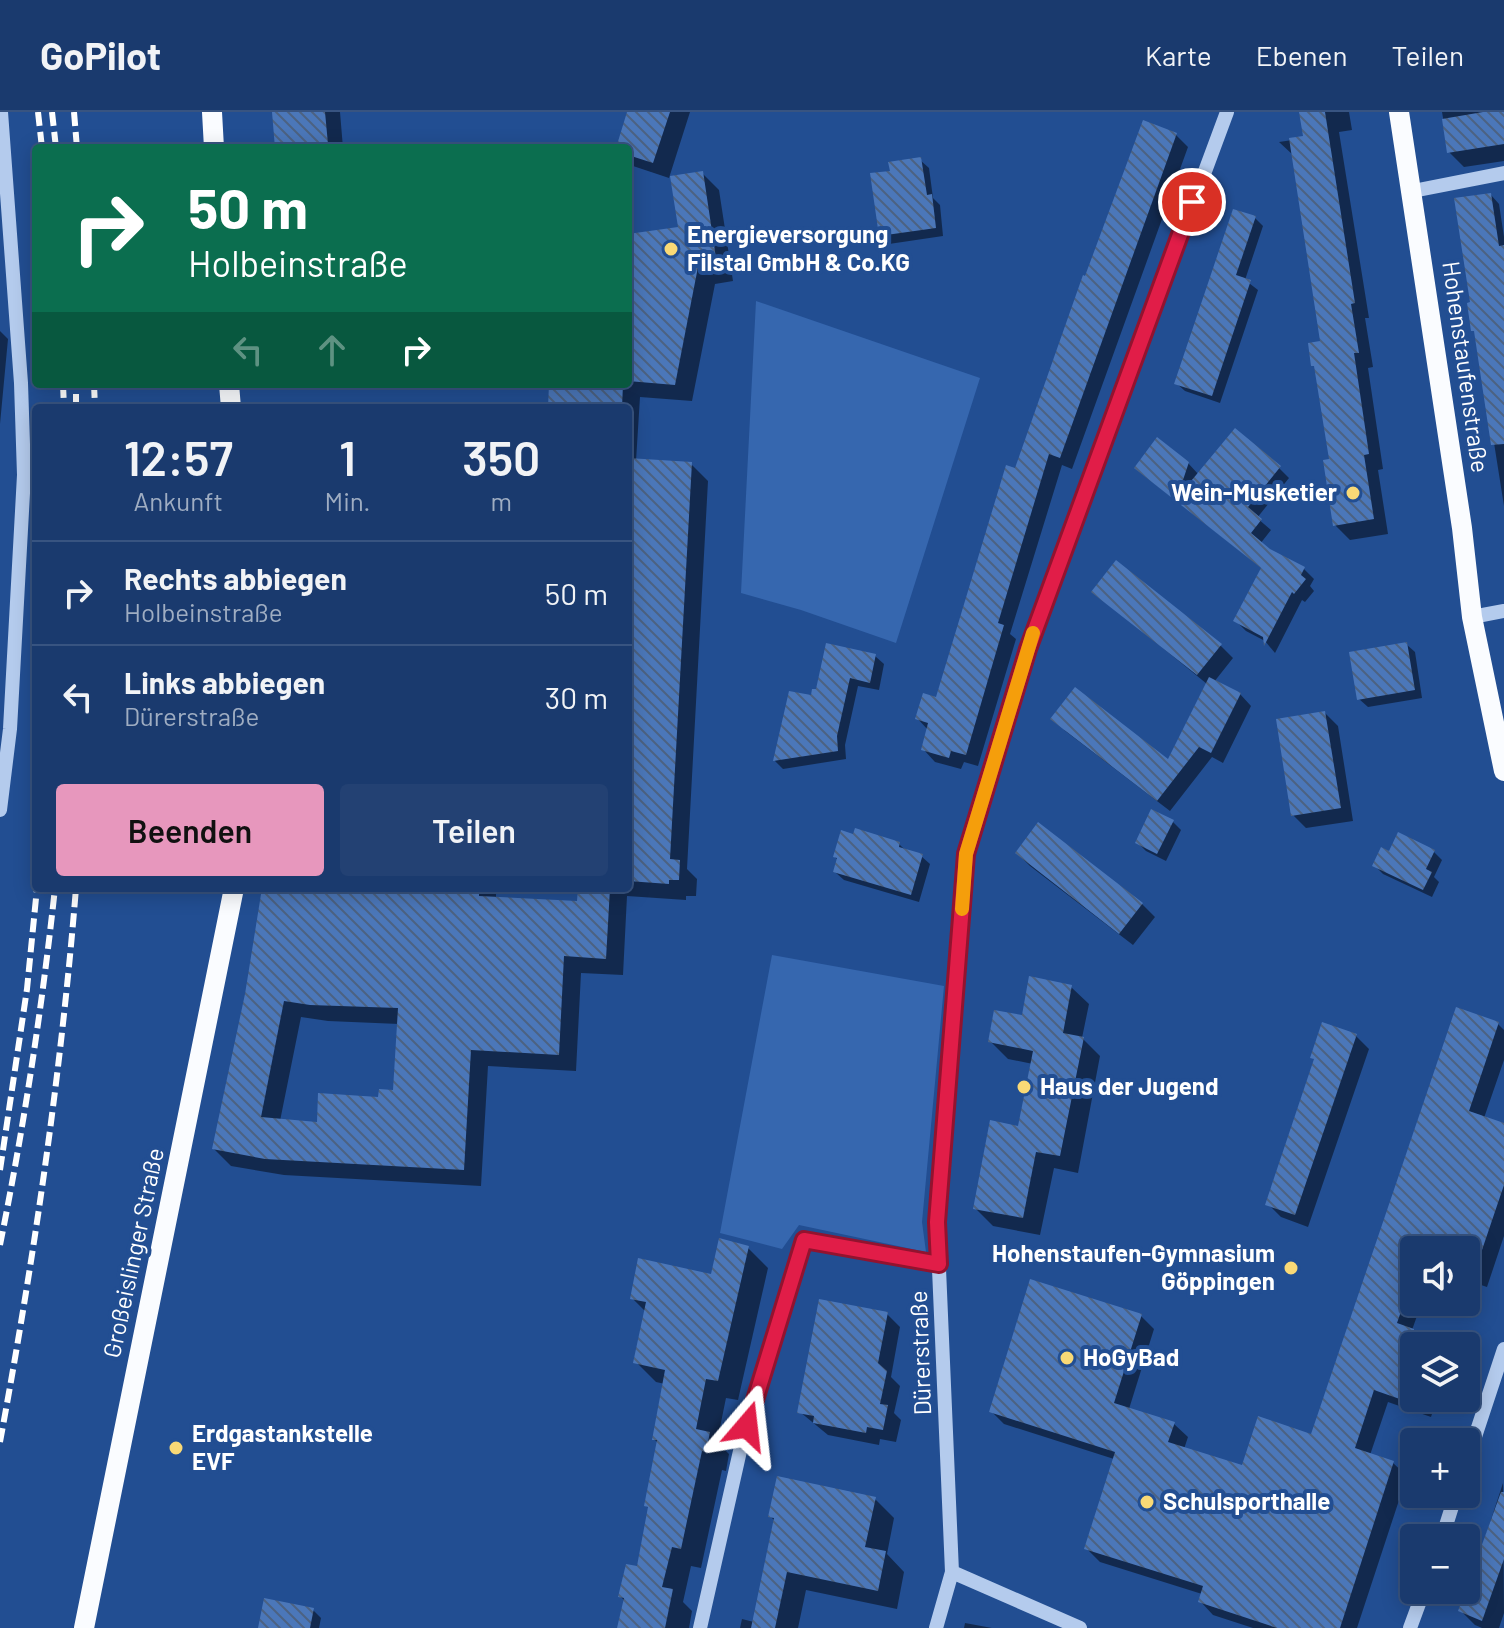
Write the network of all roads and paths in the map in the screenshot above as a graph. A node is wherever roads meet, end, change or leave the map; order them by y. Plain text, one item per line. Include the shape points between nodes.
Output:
1 (1, 112) edge
2 (212, 112) edge
3 (1227, 112) edge
4 (1399, 112) edge
5 (214, 144) edge
6 (1504, 173) edge
7 (1413, 191) junction
8 (1504, 611) edge
9 (1472, 617) junction
10 (1504, 771) edge
11 (0, 810) edge
12 (233, 892) edge
13 (939, 1264) junction
14 (1504, 1349) edge
15 (1478, 1428) edge
16 (952, 1572) junction
17 (1419, 1604) edge
18 (84, 1628) edge
19 (700, 1628) edge
20 (936, 1628) edge
21 (1080, 1628) edge
22 (1410, 1628) edge

1 - 11 street via 24,475 10,729
2 - 5 main road
3 - 13 street, Dürerstraße via 1024,661 966,854 937,1222
4 - 7 main road, Hohenstaufenstraße
6 - 7 street
7 - 9 main road, Hohenstaufenstraße
8 - 9 street
9 - 10 main road, Hohenstaufenstraße
12 - 18 main road, Großeislinger Straße
13 - 16 street, Dürerstraße
13 - 19 street via 804,1240 740,1451
14 - 15 street
16 - 20 street, Dürerstraße
16 - 21 street
17 - 22 street

